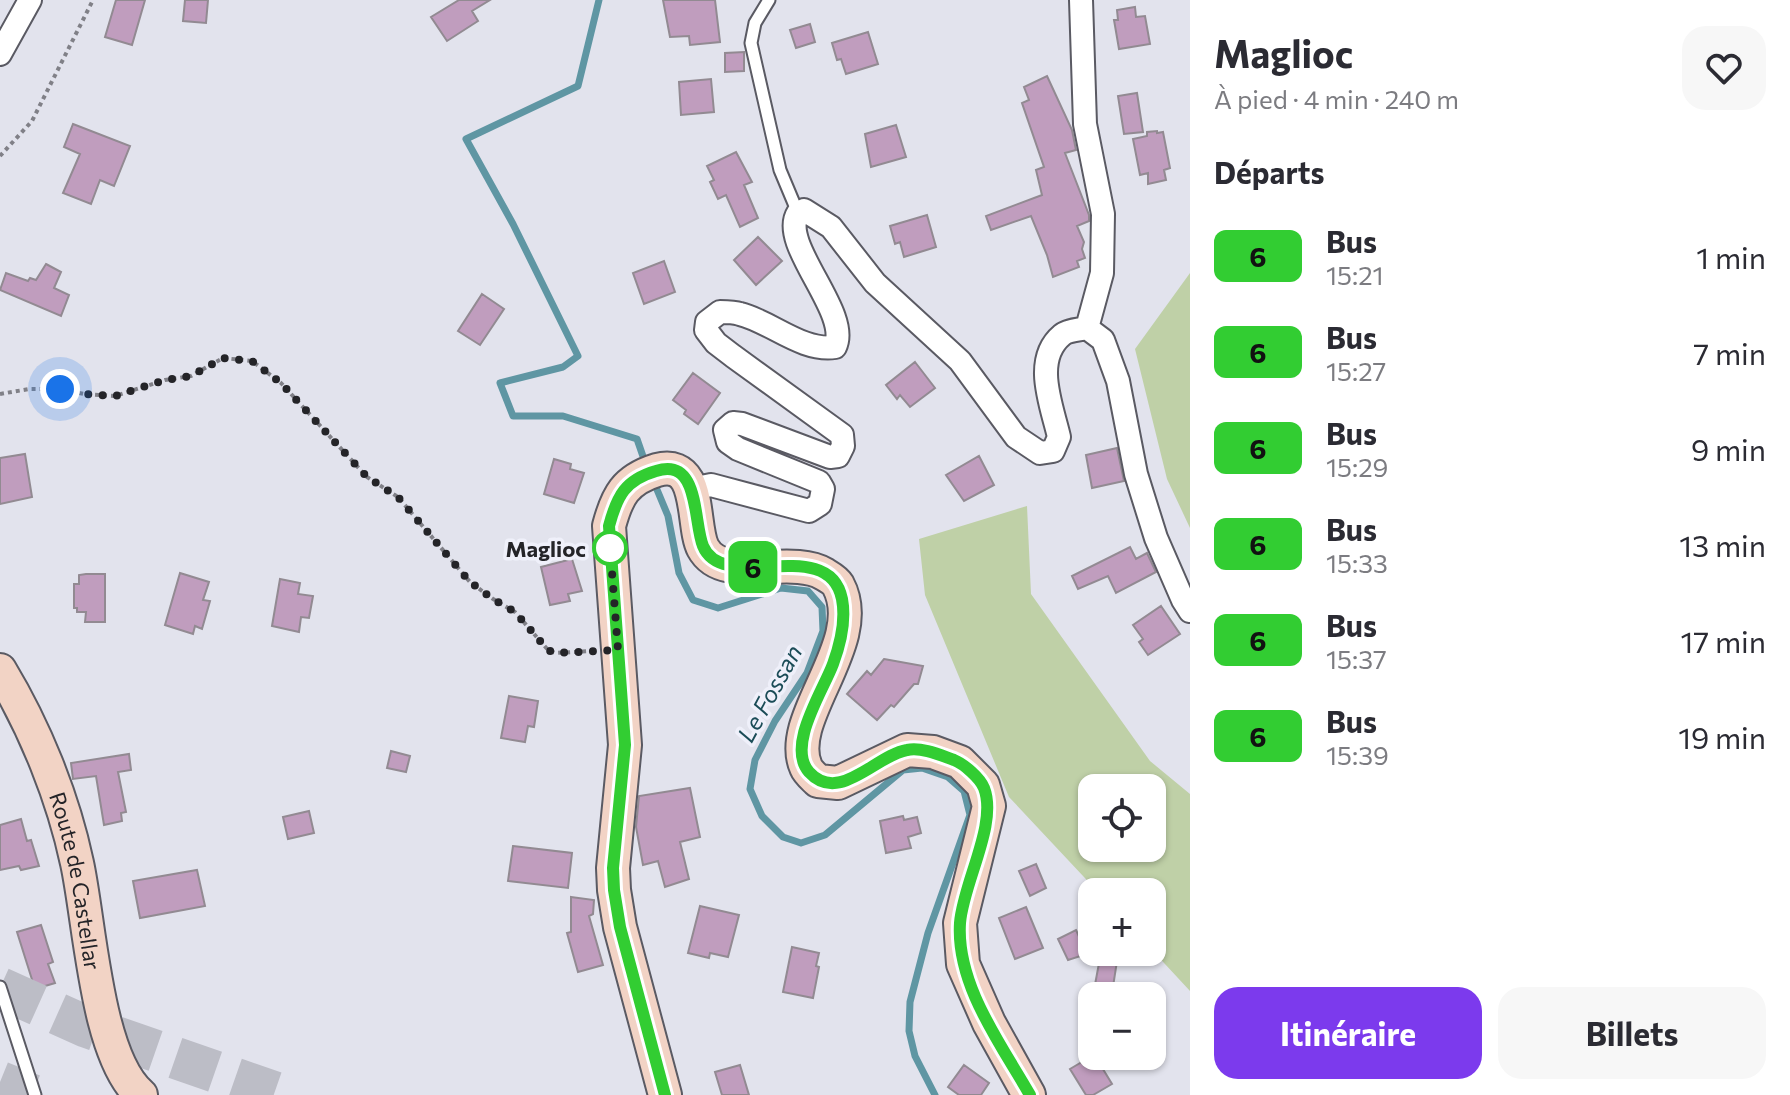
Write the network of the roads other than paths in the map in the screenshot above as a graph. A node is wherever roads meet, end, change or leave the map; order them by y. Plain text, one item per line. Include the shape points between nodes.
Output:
1 (30, 0) edge
2 (769, 0) edge
3 (1081, 0) edge
4 (0, 54) edge
5 (798, 213) junction
6 (1087, 328) junction
7 (691, 489) junction
8 (1190, 611) edge
9 (0, 670) edge
10 (0, 987) edge
11 (35, 1095) edge
12 (141, 1095) edge
13 (665, 1095) edge
14 (1029, 1095) edge

1 - 4 street
2 - 5 lane via 755,23 751,43 780,170
3 - 6 street via 1085,124 1103,214 1102,273
5 - 6 street via 812,212 831,227 875,283 960,361 1016,437 1040,453 1053,451 1059,437 1046,379 1048,351 1064,333
5 - 7 street via 796,240 837,330 835,347 810,344 740,314 720,312 707,322 706,330 716,343 842,435 843,446 838,456 830,457 742,424 725,430 728,442 738,449 819,482 820,504 809,511 711,485
6 - 8 street via 1103,340 1118,381 1136,474 1156,538
7 - 13 street via 674,469 649,474 616,498 609,526 625,745 614,890
7 - 14 street via 704,548 721,563 740,568 813,567 837,582 842,627 802,746 806,768 818,781 838,783 907,750 960,762 983,785 989,806 960,923 963,964
9 - 12 street, Route de Castellar via 56,789 77,863 112,1052 129,1085
10 - 11 lane

